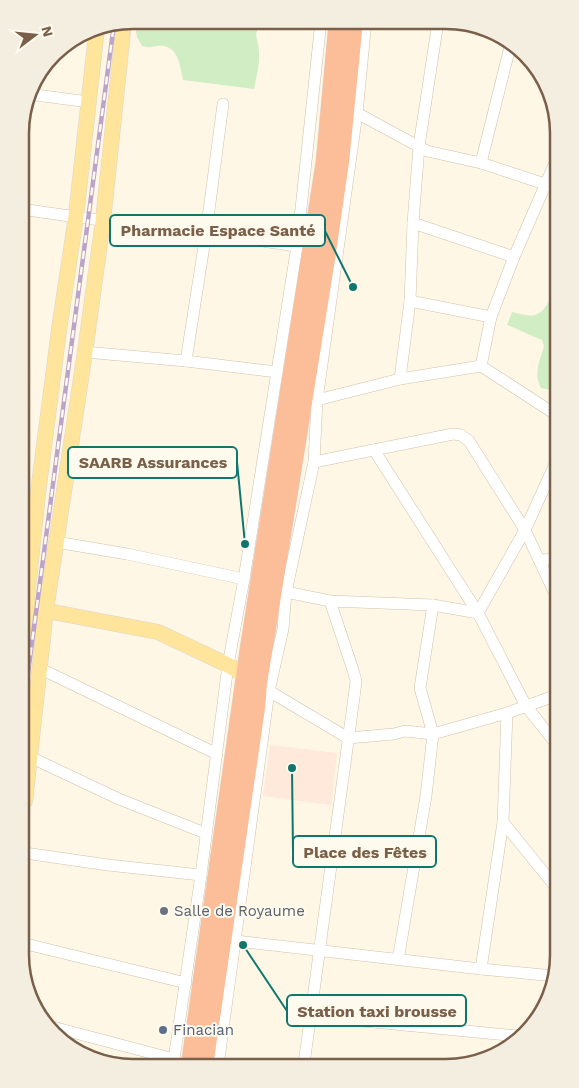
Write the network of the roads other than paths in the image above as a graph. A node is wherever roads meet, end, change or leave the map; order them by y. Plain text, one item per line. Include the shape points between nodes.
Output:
1 (320, 29) edge
2 (337, 29) edge
3 (353, 29) edge
4 (365, 29) edge
5 (437, 29) edge
6 (123, 30) edge
7 (96, 36) edge
8 (509, 50) edge
9 (36, 95) edge
10 (89, 102) junction
11 (223, 104) dead end
12 (357, 113) junction
13 (419, 146) junction
14 (481, 163) junction
15 (549, 185) edge
16 (29, 210) edge
17 (76, 216) junction
18 (103, 221) junction
19 (413, 223) junction
20 (206, 233) junction
21 (297, 246) junction
22 (514, 257) junction
23 (410, 301) junction
24 (491, 317) junction
25 (85, 352) junction
26 (186, 361) junction
27 (482, 366) junction
28 (277, 372) junction
29 (400, 379) junction
30 (317, 400) junction
31 (550, 411) edge
32 (374, 450) junction
33 (314, 462) junction
34 (550, 477) edge
35 (526, 530) junction
36 (56, 542) junction
37 (550, 559) edge
38 (539, 560) junction
39 (29, 573) edge
40 (244, 579) junction
41 (550, 583) edge
42 (286, 592) junction
43 (330, 601) junction
44 (433, 605) junction
45 (29, 608) edge
46 (46, 610) junction
47 (478, 613) junction
48 (228, 665) junction
49 (39, 668) junction
50 (258, 683) junction
51 (550, 697) edge
52 (526, 706) junction
53 (507, 713) junction
54 (433, 734) junction
55 (550, 736) edge
56 (348, 738) junction
57 (217, 754) junction
58 (30, 757) junction
59 (29, 766) edge
60 (504, 822) junction
61 (205, 833) junction
62 (29, 854) edge
63 (201, 875) junction
64 (550, 880) edge
65 (236, 941) junction
66 (29, 945) edge
67 (319, 951) junction
68 (398, 960) junction
69 (480, 970) junction
70 (548, 976) edge
71 (186, 983) junction
72 (310, 1016) junction
73 (60, 1029) edge
74 (512, 1035) edge
75 (162, 1059) edge
76 (179, 1059) edge
77 (180, 1059) edge
78 (205, 1059) edge
79 (219, 1059) edge
80 (305, 1059) edge

1 - 21 street
2 - 50 highway via 325,162
3 - 50 highway via 340,162 326,259
4 - 12 street
5 - 13 street
6 - 18 main road
7 - 10 main road
8 - 14 street
9 - 10 street
10 - 17 main road
11 - 20 street
12 - 13 street
12 - 30 street
13 - 14 street via 427,151
13 - 19 street
14 - 15 street
15 - 22 street
16 - 17 street
17 - 18 street
17 - 39 main road
18 - 20 street
18 - 25 main road
19 - 22 street
19 - 23 street
20 - 21 street
20 - 26 street
21 - 28 street
22 - 24 street
23 - 24 street
23 - 29 street
24 - 27 street
25 - 26 street
25 - 36 main road
26 - 28 street
27 - 29 street
27 - 31 street
28 - 40 street
29 - 30 street
30 - 33 street
32 - 33 street
32 - 35 street via 461,435 469,441
32 - 47 street
33 - 42 street
34 - 35 street
35 - 38 street
35 - 47 street
36 - 40 street
36 - 46 main road
37 - 38 street
38 - 41 street
40 - 48 street
42 - 43 street
42 - 50 street via 283,629
43 - 44 street
43 - 56 street via 356,681
44 - 47 street
44 - 54 street via 420,688
45 - 46 main road
46 - 48 main road via 158,632
46 - 49 main road
47 - 52 street
48 - 50 main road
48 - 57 street
49 - 57 street
49 - 58 main road
50 - 56 street
50 - 65 street
50 - 77 highway
50 - 78 highway
51 - 52 street
52 - 53 street
52 - 55 street
53 - 54 street
53 - 60 street
54 - 56 street via 406,731
54 - 68 street via 426,796
56 - 67 street
57 - 61 street
58 - 59 main road
58 - 61 street via 119,799
60 - 64 street
60 - 69 street
61 - 63 street
62 - 63 street
63 - 71 street
65 - 67 street
65 - 79 street
66 - 71 street
67 - 68 street
67 - 72 street
68 - 69 street
69 - 70 street
71 - 76 street
72 - 74 street
72 - 80 street
73 - 75 street

